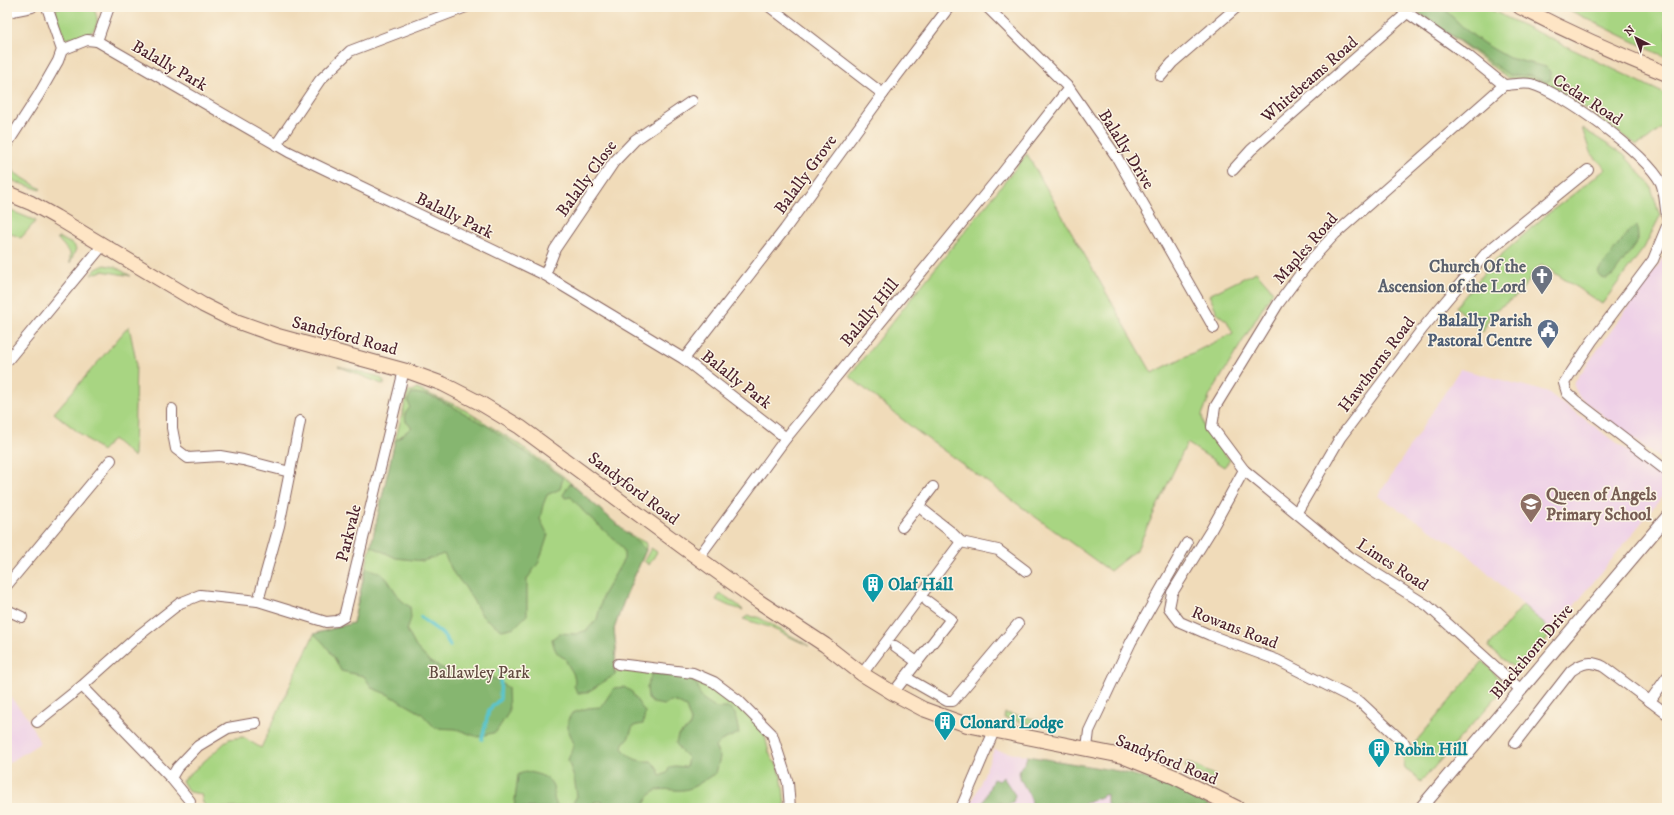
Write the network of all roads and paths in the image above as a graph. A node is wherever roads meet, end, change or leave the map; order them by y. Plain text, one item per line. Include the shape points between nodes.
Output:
1 (32, 7) edge
2 (47, 7) edge
3 (109, 7) edge
4 (466, 7) edge
5 (770, 7) edge
6 (949, 7) edge
7 (987, 7) edge
8 (1237, 7) edge
9 (1520, 7) edge
10 (1403, 10) edge
11 (7, 12) edge
12 (97, 41) junction
13 (62, 50) junction
14 (1625, 57) junction
15 (1667, 74) edge
16 (1161, 76) dead end
17 (1667, 82) edge
18 (1504, 85) junction
19 (1069, 88) junction
20 (883, 94) junction
21 (692, 101) dead end
22 (7, 144) edge
23 (276, 145) junction
24 (1234, 170) dead end
25 (1588, 170) dead end
26 (7, 193) edge
27 (1667, 216) edge
28 (1667, 226) edge
29 (103, 246) junction
30 (545, 275) junction
31 (1214, 328) dead end
32 (684, 359) junction
33 (7, 361) edge
34 (404, 370) junction
35 (172, 409) dead end
36 (300, 421) dead end
37 (786, 438) junction
38 (111, 460) dead end
39 (1244, 470) junction
40 (290, 472) junction
41 (1667, 472) edge
42 (933, 487) dead end
43 (918, 506) junction
44 (1297, 512) junction
45 (1667, 517) edge
46 (902, 526) dead end
47 (961, 542) junction
48 (1187, 543) dead end
49 (698, 558) junction
50 (1026, 571) dead end
51 (7, 585) edge
52 (258, 601) junction
53 (927, 601) dead end
54 (7, 610) edge
55 (22, 617) dead end
56 (1018, 624) dead end
57 (895, 646) dead end
58 (917, 662) junction
59 (618, 664) dead end
60 (862, 674) junction
61 (905, 677) junction
62 (1667, 677) edge
63 (82, 686) junction
64 (1521, 690) junction
65 (893, 693) junction
66 (1650, 701) junction
67 (1667, 714) edge
68 (37, 722) dead end
69 (256, 723) dead end
70 (994, 731) junction
71 (1515, 743) dead end
72 (1405, 744) dead end
73 (1087, 748) junction
74 (172, 778) junction
75 (190, 801) dead end
76 (790, 808) edge
77 (961, 808) edge
78 (1237, 808) edge
79 (1421, 808) edge

1 - 11 street
2 - 13 street
3 - 12 street
4 - 23 street via 350,51 320,80
5 - 20 street
6 - 20 street, Balally Grove
7 - 19 street, Balally Drive
8 - 16 street via 1172,63
9 - 14 main road
10 - 18 street via 1467,55
10 - 24 street, Whitebeams Road via 1251,150
12 - 13 street via 87,40
12 - 23 street, Balally Park
13 - 22 street via 38,96
14 - 15 main road
14 - 17 main road
18 - 27 street, Cedar Road via 1530,84 1550,91 1615,135 1642,159 1661,183
18 - 39 street, Maples Road via 1335,234 1310,261 1278,304 1215,407 1212,427
19 - 31 street, Balally Drive via 1116,156
19 - 37 street, Balally Hill
20 - 32 street, Balally Grove via 785,229
21 - 30 street, Balally Close via 635,140 614,162 555,249
23 - 30 street, Balally Park
25 - 44 street, Hawthorns Road via 1488,252 1428,322 1340,438
26 - 29 main road, Sandyford Road via 31,203
28 - 41 street via 1653,260 1564,383 1567,393 1576,401
29 - 33 street
29 - 34 main road, Sandyford Road via 233,320 278,336
30 - 32 street, Balally Park
32 - 37 street, Balally Park
34 - 49 main road, Sandyford Road via 443,384 509,420
34 - 52 street, Parkvale via 344,617 326,622
35 - 40 street via 176,449 188,458 220,456
36 - 40 street
37 - 49 street, Balally Hill
38 - 51 street
39 - 44 street, Limes Road
39 - 72 street, Rowans Road via 1172,593 1169,608 1180,622 1277,660 1360,702
40 - 52 street via 279,526
42 - 43 street
43 - 46 street
43 - 47 street
44 - 64 street, Limes Road via 1350,557 1428,606
45 - 64 street, Blackthorn Drive
47 - 50 street via 998,550
47 - 60 street
48 - 73 street via 1131,642 1089,731
49 - 60 main road, Sandyford Road via 825,645
52 - 63 street, Parkvale via 200,595 180,603
53 - 58 street via 951,619
54 - 55 street
56 - 61 street via 953,702
57 - 58 street
58 - 61 street
59 - 76 street via 693,673 714,682 738,700 772,734 788,783
60 - 65 main road, Sandyford Road
61 - 65 street
62 - 66 street
63 - 68 street, Parkvale
63 - 74 street
64 - 79 street, Blackthorn Drive
65 - 70 main road, Sandyford Road via 923,709 967,725
66 - 67 street
66 - 71 street via 1604,667 1587,662 1571,671
69 - 74 street via 228,728 198,746 177,768
70 - 73 main road, Sandyford Road
70 - 77 street
73 - 78 main road, Sandyford Road via 1129,759
74 - 75 street

